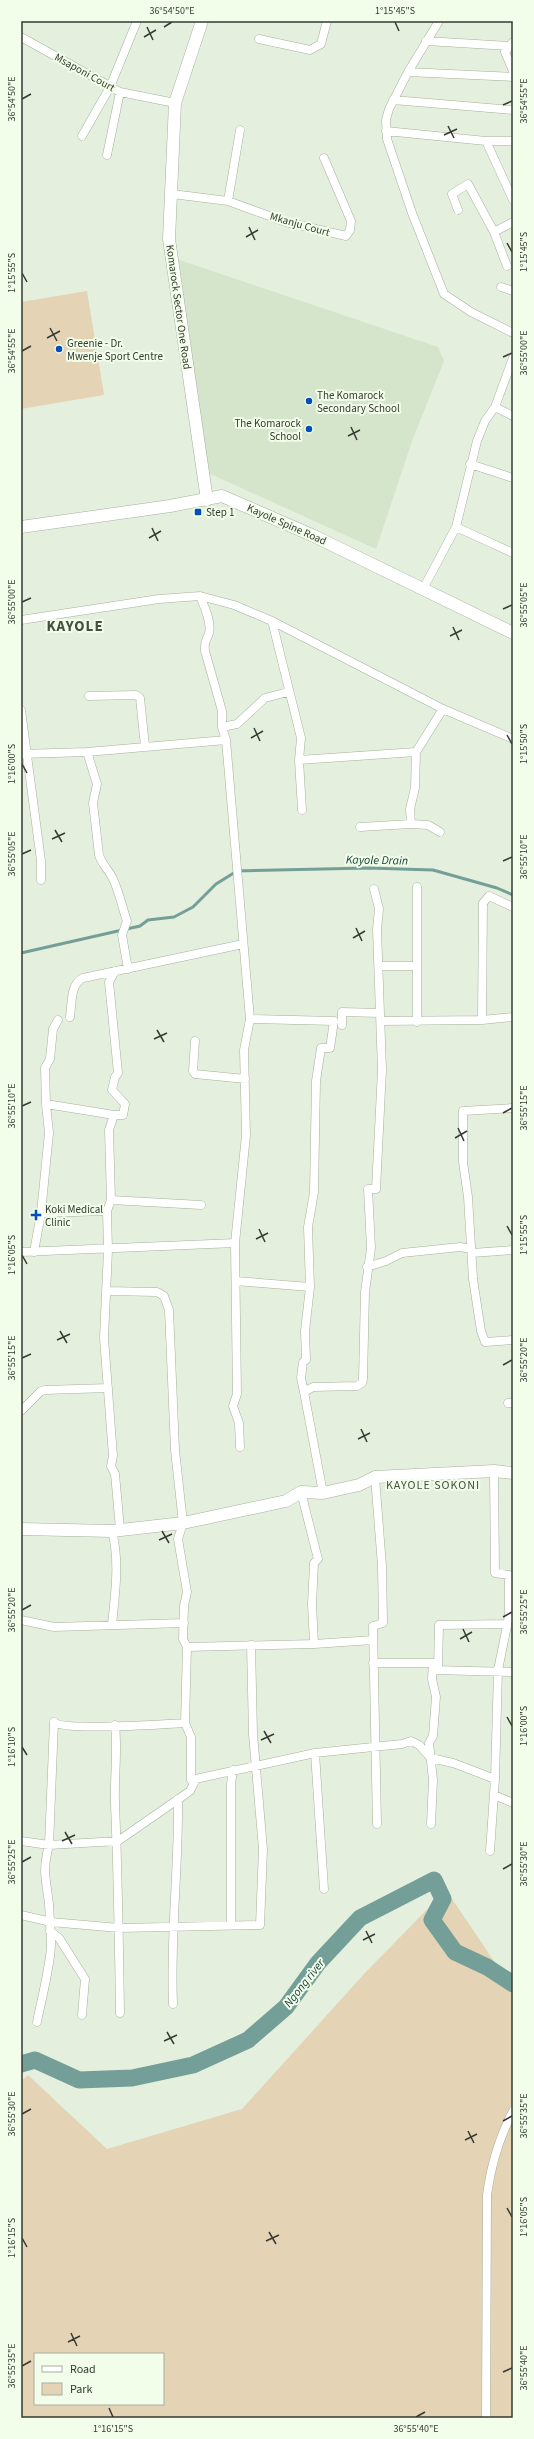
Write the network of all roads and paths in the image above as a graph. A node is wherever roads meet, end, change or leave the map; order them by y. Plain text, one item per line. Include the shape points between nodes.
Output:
1 (137, 21) edge
2 (202, 21) edge
3 (327, 21) edge
4 (439, 21) edge
5 (21, 37) edge
6 (260, 39) dead end
7 (426, 41) junction
8 (511, 44) edge
9 (513, 71) edge
10 (408, 72) junction
11 (513, 77) edge
12 (110, 87) junction
13 (120, 92) junction
14 (393, 100) junction
15 (175, 103) junction
16 (513, 110) edge
17 (240, 130) dead end
18 (386, 132) junction
19 (82, 136) dead end
20 (513, 141) edge
21 (486, 142) junction
22 (108, 155) dead end
23 (324, 158) dead end
24 (172, 194) junction
25 (513, 200) edge
26 (228, 201) junction
27 (458, 210) dead end
28 (513, 222) edge
29 (494, 232) junction
30 (507, 266) dead end
31 (501, 287) dead end
32 (513, 291) edge
33 (513, 333) edge
34 (513, 358) edge
35 (496, 407) junction
36 (513, 416) edge
37 (470, 464) junction
38 (513, 478) edge
39 (207, 500) junction
40 (21, 527) edge
41 (456, 527) junction
42 (513, 553) edge
43 (423, 589) junction
44 (200, 596) junction
45 (21, 620) edge
46 (272, 621) junction
47 (513, 633) edge
48 (288, 692) junction
49 (89, 696) dead end
50 (443, 709) junction
51 (21, 710) edge
52 (222, 727) junction
53 (513, 739) edge
54 (226, 740) junction
55 (145, 746) junction
56 (87, 752) junction
57 (416, 752) junction
58 (24, 754) edge
59 (299, 760) junction
60 (302, 810) dead end
61 (411, 824) junction
62 (360, 827) dead end
63 (440, 832) dead end
64 (42, 880) dead end
65 (417, 887) dead end
66 (374, 889) dead end
67 (513, 907) edge
68 (243, 944) junction
69 (379, 966) junction
70 (416, 966) junction
71 (128, 969) junction
72 (115, 971) junction
73 (70, 1017) dead end
74 (381, 1017) junction
75 (513, 1017) edge
76 (250, 1019) junction
77 (58, 1020) dead end
78 (482, 1020) junction
79 (417, 1022) junction
80 (342, 1025) dead end
81 (195, 1041) dead end
82 (245, 1079) junction
83 (46, 1104) junction
84 (513, 1108) edge
85 (114, 1115) junction
86 (111, 1200) junction
87 (201, 1205) dead end
88 (106, 1211) junction
89 (41, 1213) junction
90 (235, 1243) junction
91 (108, 1250) junction
92 (513, 1250) edge
93 (471, 1251) junction
94 (21, 1252) edge
95 (34, 1252) junction
96 (368, 1267) junction
97 (236, 1281) junction
98 (310, 1287) junction
99 (106, 1292) junction
100 (513, 1340) edge
101 (108, 1388) junction
102 (304, 1392) junction
103 (21, 1411) edge
104 (240, 1448) dead end
105 (494, 1471) junction
106 (513, 1473) edge
107 (375, 1477) junction
108 (301, 1492) junction
109 (323, 1494) junction
110 (183, 1522) junction
111 (21, 1529) edge
112 (116, 1530) junction
113 (21, 1620) edge
114 (184, 1623) junction
115 (507, 1624) junction
116 (112, 1625) junction
117 (373, 1640) junction
118 (314, 1644) junction
119 (251, 1645) junction
120 (187, 1647) junction
121 (373, 1663) junction
122 (435, 1670) junction
123 (498, 1670) junction
124 (513, 1672) edge
125 (185, 1723) junction
126 (115, 1725) junction
127 (375, 1746) junction
128 (315, 1753) junction
129 (431, 1758) junction
130 (255, 1766) junction
131 (233, 1770) junction
132 (495, 1779) junction
133 (191, 1780) junction
134 (494, 1794) junction
135 (178, 1799) junction
136 (513, 1803) edge
137 (377, 1824) dead end
138 (431, 1824) dead end
139 (21, 1841) edge
140 (118, 1841) junction
141 (49, 1844) junction
142 (490, 1852) dead end
143 (324, 1889) dead end
144 (21, 1915) edge
145 (51, 1922) junction
146 (231, 1924) junction
147 (173, 1925) junction
148 (118, 1928) junction
149 (50, 1932) junction
150 (173, 2004) dead end
151 (120, 2013) dead end
152 (82, 2015) dead end
153 (37, 2022) dead end
154 (513, 2111) edge
155 (486, 2418) edge

1 - 12 street
2 - 15 main road, Komarock Sector One Road
3 - 6 street via 321,44 310,50
4 - 7 street
5 - 12 street, Msaponi Court
7 - 8 street
7 - 10 street
8 - 9 street via 505,52
10 - 11 street
10 - 14 street
12 - 13 street, Msaponi Court
12 - 19 street
13 - 15 street, Msaponi Court
13 - 22 street
14 - 16 street
14 - 18 street via 386,120
15 - 24 main road, Komarock Sector One Road
17 - 26 street
18 - 21 street
18 - 33 street via 386,139 412,214 444,294 466,310
20 - 21 street
21 - 25 street
23 - 26 street, Mkanju Court via 351,221 346,236 286,222
24 - 26 street, Mkanju Court
24 - 39 main road, Komarock Sector One Road via 169,239 172,266
27 - 29 street via 452,194 468,184
28 - 29 street
29 - 30 street
31 - 32 street
34 - 35 street
35 - 36 street
35 - 37 street via 485,421
37 - 38 street
37 - 41 street
39 - 40 main road, Kayole Spine Road
39 - 43 main road, Kayole Spine Road via 222,496 239,502
41 - 42 street
41 - 43 street
43 - 47 main road, Kayole Spine Road
44 - 45 street via 159,599
44 - 46 street via 234,605
44 - 52 street via 208,620 209,633 204,641 205,651 222,710
46 - 48 street
46 - 50 street
48 - 52 street via 265,698 237,724
48 - 59 street via 301,738
49 - 55 street via 136,695 140,698
50 - 53 street
50 - 57 street
51 - 58 street
52 - 54 street
54 - 55 street
54 - 68 street
55 - 56 street
56 - 58 street
56 - 71 street via 97,784 93,803 99,855 122,899 127,921 122,935
57 - 59 street
57 - 61 street via 415,788 410,809
58 - 64 street
59 - 60 street
61 - 62 street
61 - 63 street via 428,824
65 - 70 street
66 - 69 street via 379,909
67 - 78 street via 489,896 484,903
68 - 71 street
68 - 76 street
69 - 70 street
69 - 74 street
70 - 79 street
71 - 72 street
72 - 73 street via 77,980 74,985
72 - 85 street via 109,982 118,1072 114,1077 112,1090 125,1104 123,1115
74 - 79 street
74 - 80 street via 342,1012
74 - 96 street via 380,1131 376,1189 368,1189 371,1219
75 - 78 street
76 - 82 street via 244,1050
76 - 98 street via 334,1021 330,1048 321,1048 316,1081 315,1176 308,1227
77 - 83 street via 53,1029 50,1058 45,1068
78 - 79 street
81 - 82 street via 193,1071 196,1074
82 - 90 street via 246,1135
83 - 85 street
83 - 89 street via 49,1133
84 - 93 street via 463,1111 463,1162
85 - 86 street via 109,1137
86 - 87 street
86 - 88 street
88 - 89 street
88 - 91 street
89 - 95 street
90 - 91 street
90 - 97 street
91 - 95 street
91 - 99 street
92 - 93 street
93 - 96 street via 460,1248 402,1253
93 - 100 street via 481,1331 486,1342
94 - 95 street
96 - 102 street via 363,1381 357,1386 313,1387
97 - 98 street
97 - 104 street via 237,1394 233,1406 239,1423
98 - 102 street via 305,1331 306,1360 303,1362 301,1378
99 - 101 street via 104,1338
99 - 110 street via 157,1292 164,1296 169,1310 175,1450
101 - 103 street via 44,1390
101 - 112 street via 114,1456 111,1466 115,1474
102 - 109 street
105 - 106 main road
105 - 107 main road
105 - 115 street via 495,1573 509,1575
107 - 109 main road via 359,1485
107 - 117 street via 382,1566 383,1623 373,1626
108 - 109 main road
108 - 110 main road via 286,1500
108 - 118 street via 318,1559 314,1563 312,1604
110 - 112 main road
110 - 114 street via 178,1539 187,1592
111 - 112 main road
112 - 116 street
113 - 116 street via 54,1627
114 - 116 street
114 - 120 street via 182,1639
115 - 122 street via 439,1625
115 - 123 street
117 - 118 street
117 - 121 street
118 - 119 street
119 - 120 street
119 - 130 street
120 - 125 street
121 - 122 street via 430,1662 433,1663
121 - 127 street
122 - 123 street
122 - 129 street via 433,1736 429,1743
123 - 124 street
123 - 132 street
125 - 126 street
125 - 133 street via 191,1737
126 - 140 street
126 - 141 street via 59,1726 54,1722 52,1724 54,1750
127 - 128 street
127 - 129 street via 411,1741 419,1745
127 - 137 street
128 - 130 street
128 - 143 street
129 - 132 street via 453,1763
129 - 138 street via 434,1805
130 - 131 street
130 - 146 street via 259,1784 263,1849 261,1923
131 - 133 street
131 - 146 street
132 - 134 street
133 - 135 street via 194,1783 193,1788
134 - 136 street
134 - 142 street
135 - 140 street
135 - 147 street
139 - 141 street
140 - 141 street
140 - 148 street
141 - 145 street via 44,1880
144 - 145 street
145 - 148 street
145 - 149 street
146 - 147 street
147 - 148 street
147 - 150 street
148 - 151 street
149 - 152 street via 59,1938 85,1979
149 - 153 street via 51,1947
154 - 155 street via 498,2142 490,2169 487,2195

